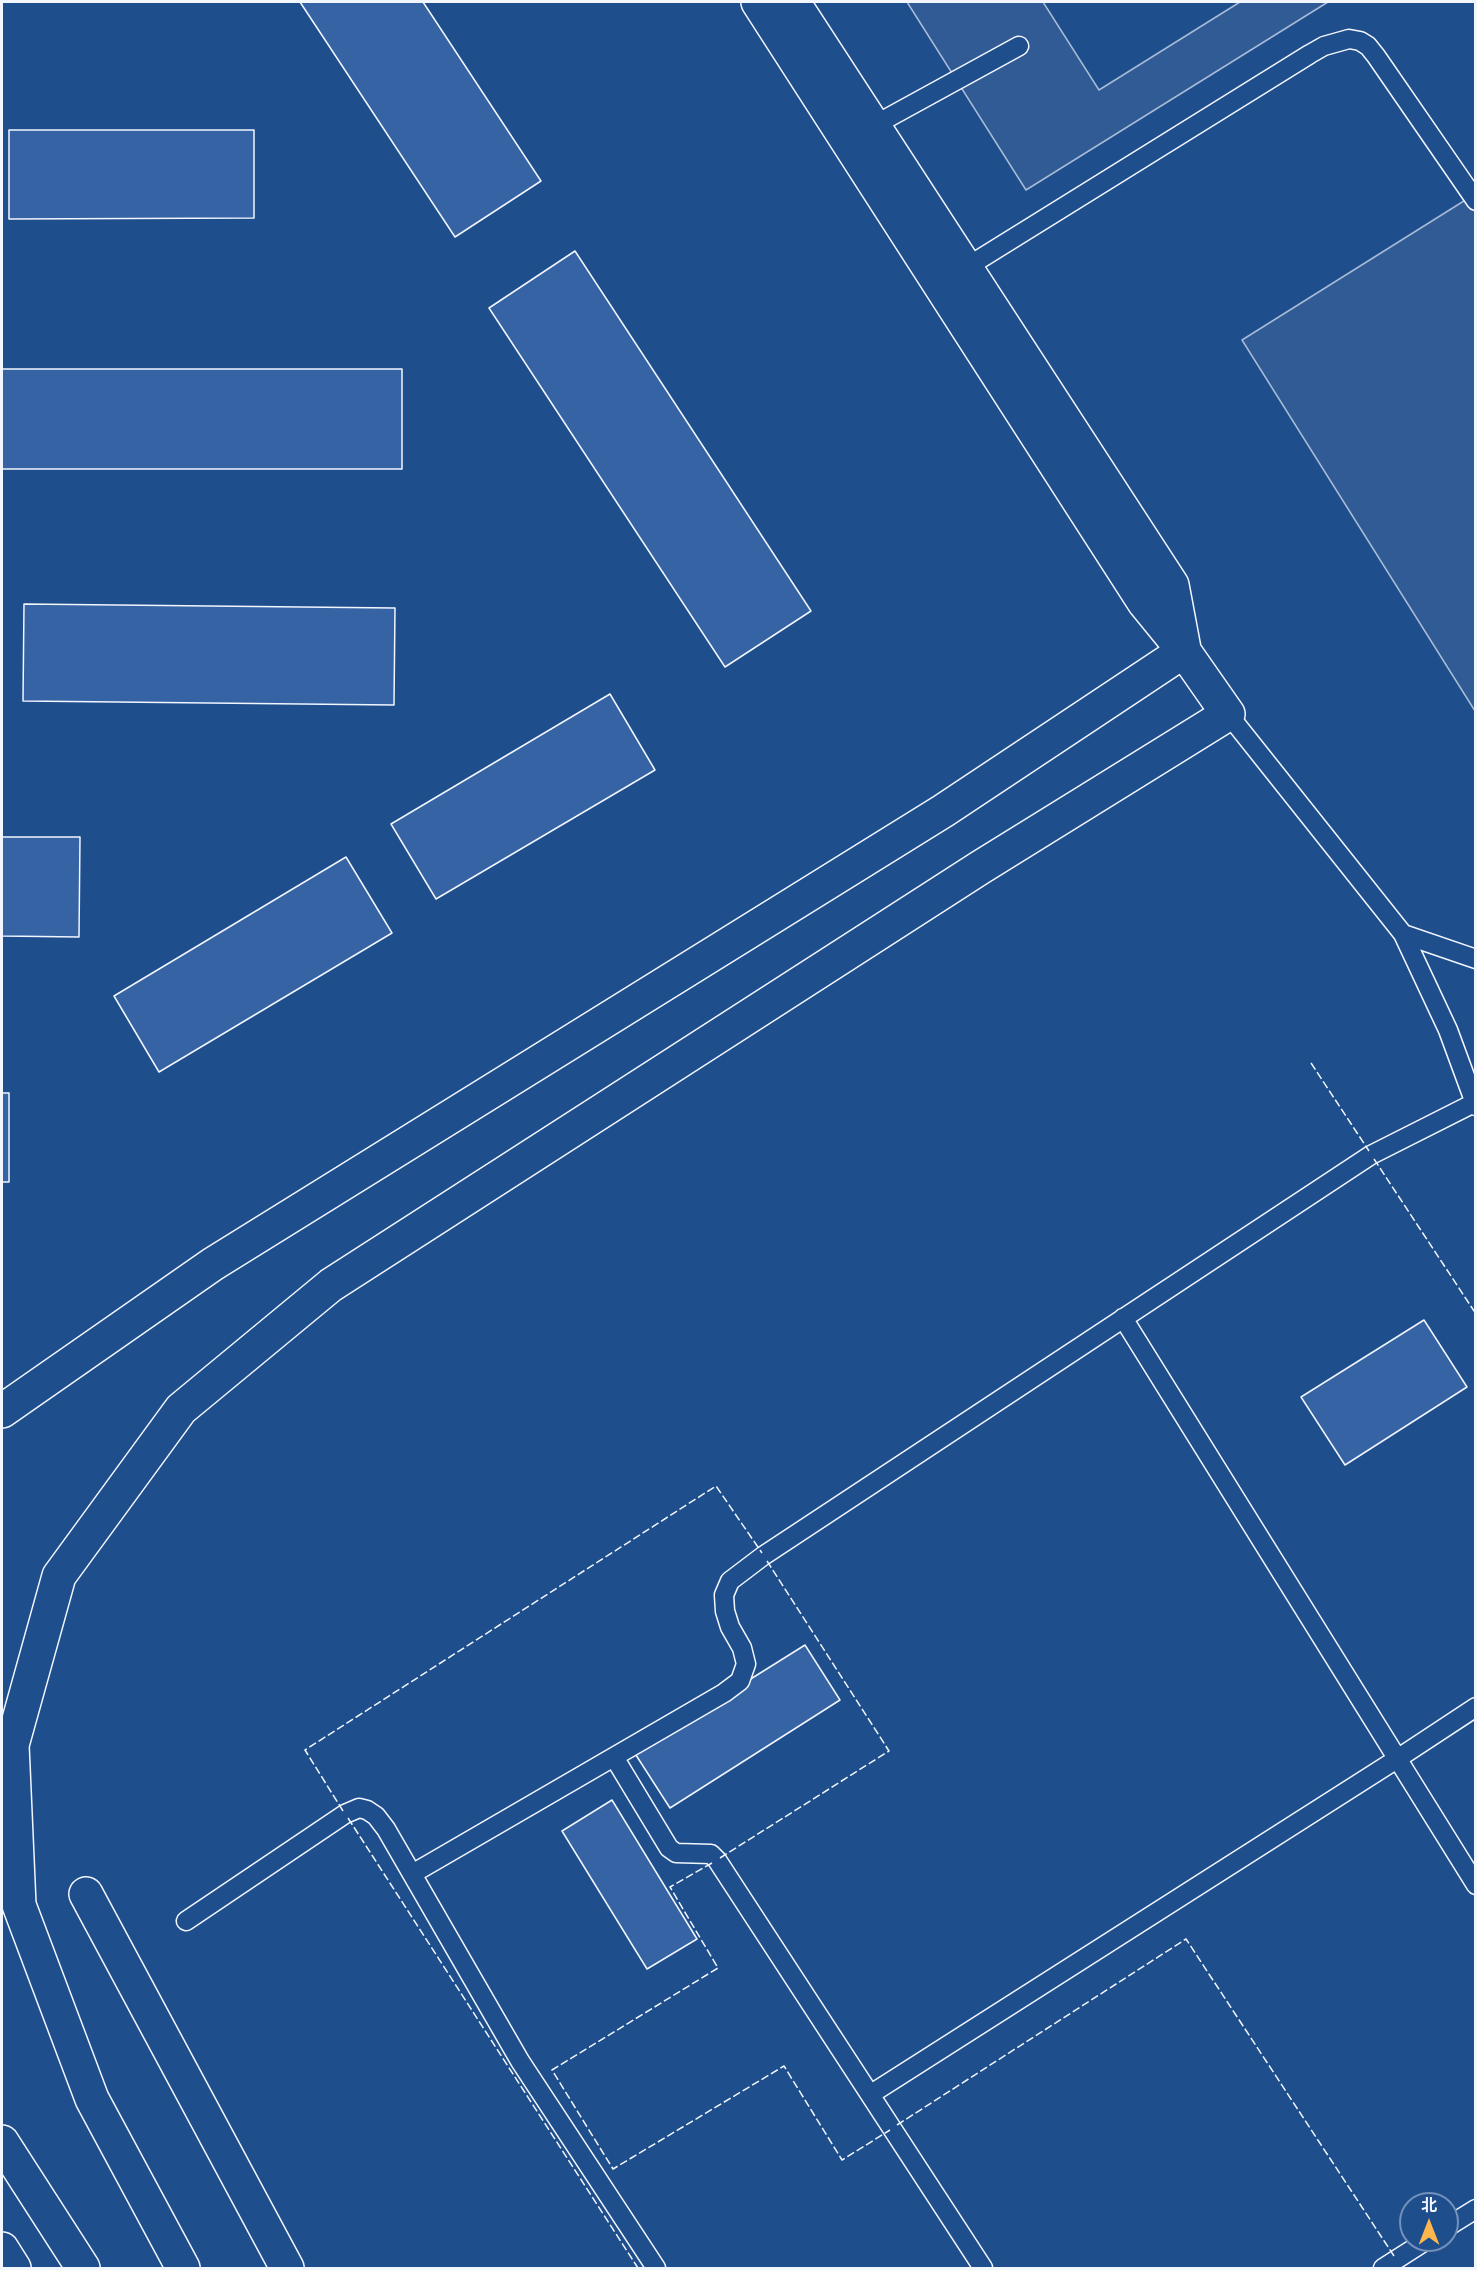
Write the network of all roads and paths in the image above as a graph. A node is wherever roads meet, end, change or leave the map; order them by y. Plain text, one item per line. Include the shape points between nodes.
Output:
1 (758, 2) edge
2 (794, 2) edge
3 (1019, 46) dead end
4 (873, 126) junction
5 (1476, 201) edge
6 (967, 267) junction
7 (1184, 651) junction
8 (1228, 714) junction
9 (1403, 934) junction
10 (1476, 959) edge
11 (1475, 1105) edge
12 (1123, 1318) junction
13 (2, 1410) edge
14 (1476, 1707) edge
15 (614, 1757) junction
16 (1397, 1759) junction
17 (412, 1875) junction
18 (1476, 1885) edge
19 (86, 1894) dead end
20 (186, 1921) dead end
21 (871, 2094) junction
22 (2, 2142) edge
23 (1476, 2209) edge
24 (1459, 2220) edge
25 (2, 2249) edge
26 (1408, 2252) edge
27 (14, 2268) edge
28 (83, 2268) edge
29 (183, 2268) edge
30 (288, 2268) edge
31 (656, 2268) edge
32 (983, 2268) edge
33 (1383, 2268) edge

1 - 7 main road via 1144,602
2 - 4 main road
3 - 4 lane
4 - 6 main road
5 - 6 lane via 1376,56 1360,41 1349,39 1317,50
6 - 7 main road via 1172,585
7 - 8 main road
7 - 13 main road via 943,811 213,1264
8 - 9 lane
8 - 29 main road via 981,867 331,1285 181,1409 59,1576 12,1745 20,1905 92,2099
9 - 10 lane
9 - 11 lane via 1448,1030
11 - 12 lane via 1371,1155
12 - 15 lane via 730,1581 724,1595 725,1611 746,1664 740,1681
12 - 16 lane
14 - 16 lane
15 - 17 lane
15 - 21 lane via 669,1848 676,1853 711,1854 717,1860
16 - 18 lane
16 - 21 lane
17 - 20 lane via 376,1816 359,1808
17 - 31 lane via 520,2061
19 - 30 main road
21 - 32 lane
22 - 28 main road
23 - 24 lane
25 - 27 main road
26 - 33 lane

